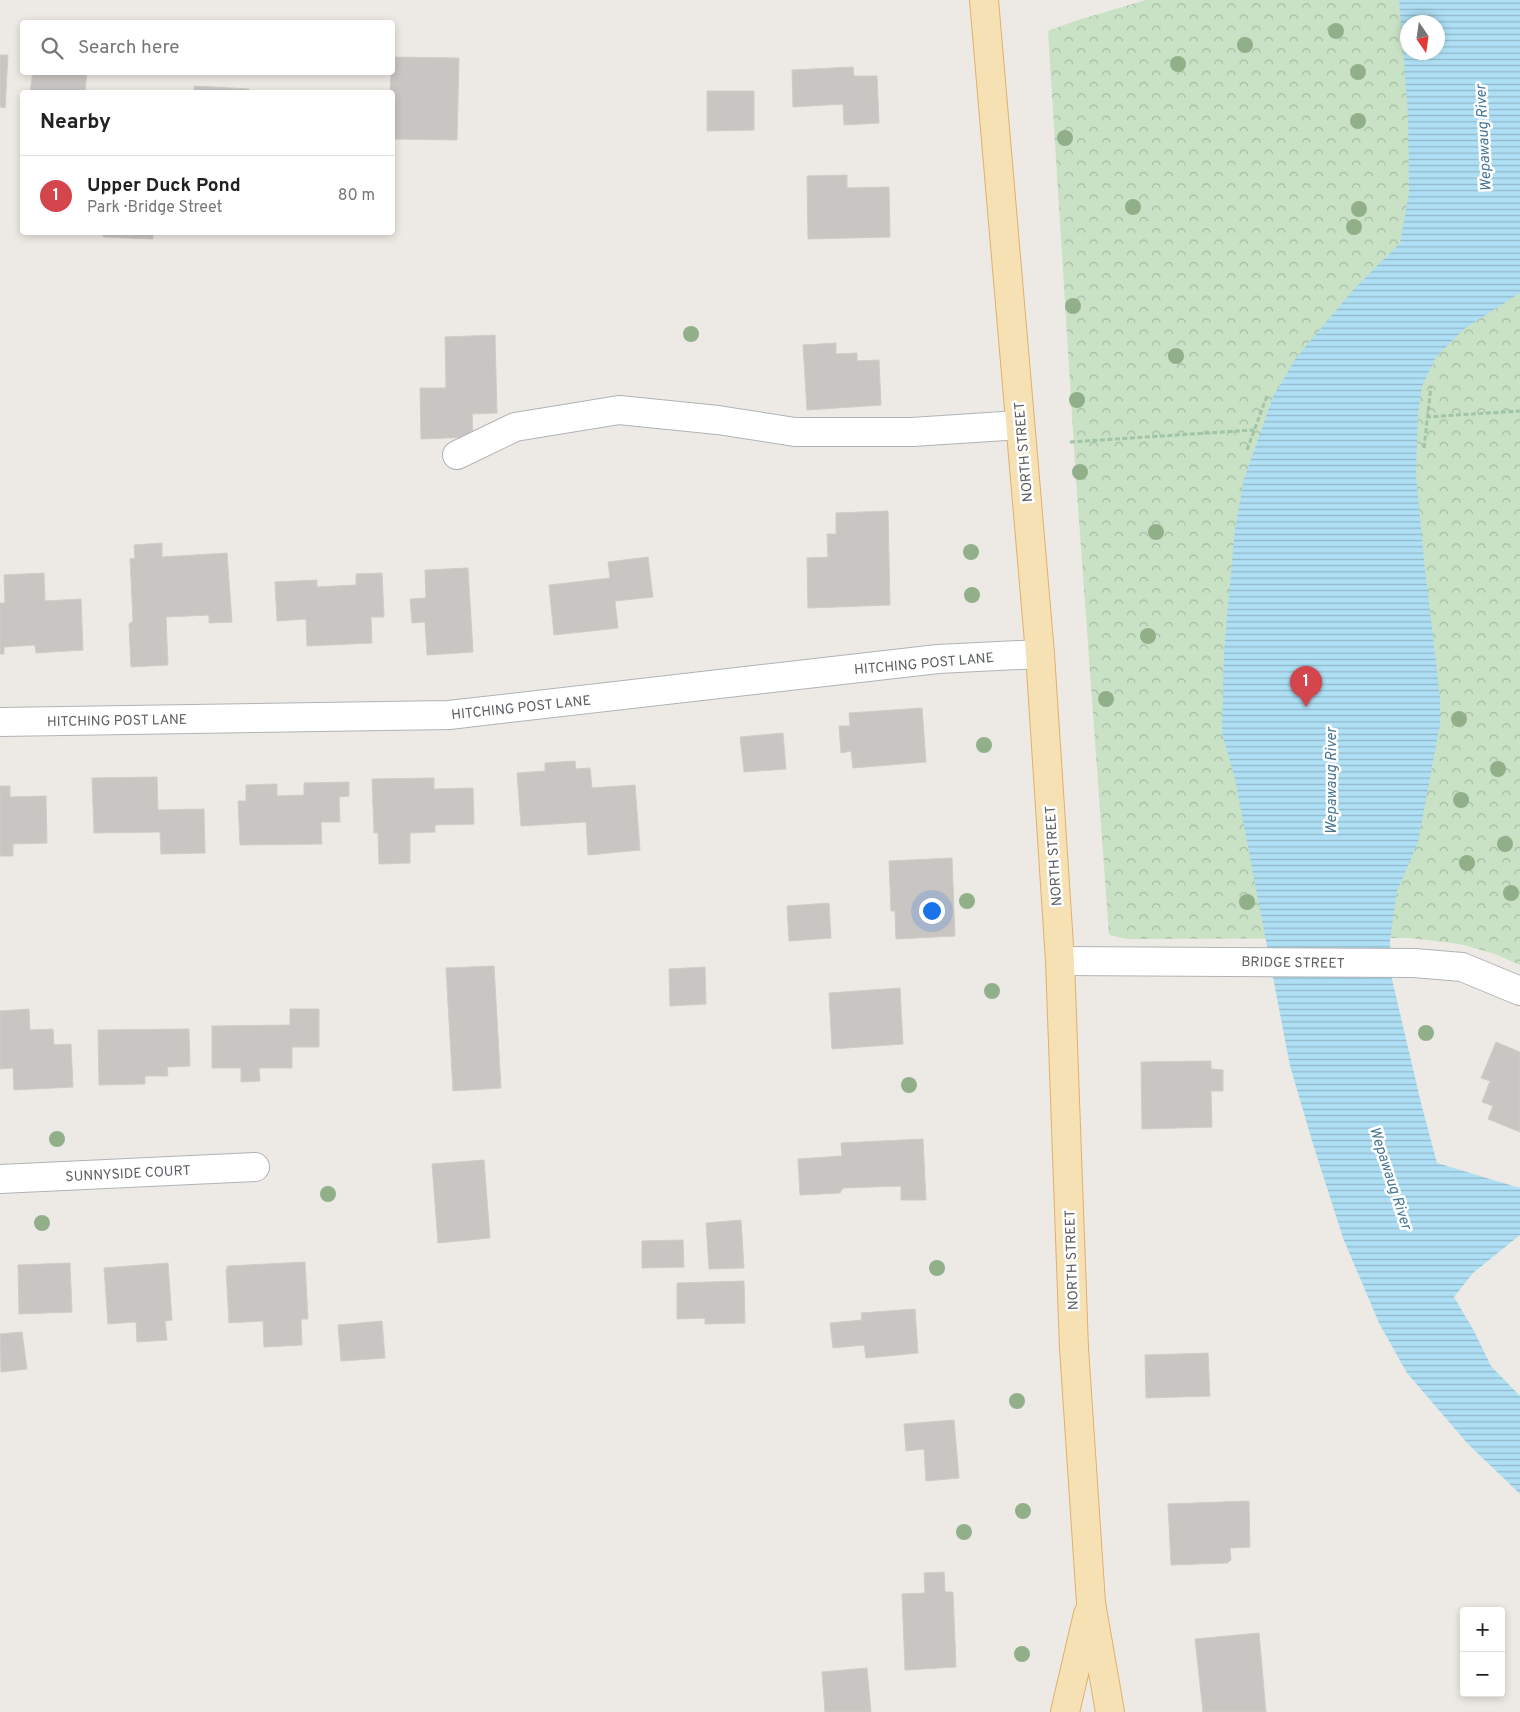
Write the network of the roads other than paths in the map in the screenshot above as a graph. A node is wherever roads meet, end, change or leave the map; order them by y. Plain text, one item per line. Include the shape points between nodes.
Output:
1 (984, 0) edge
2 (1020, 425) junction
3 (457, 455) dead end
4 (1040, 654) junction
5 (0, 722) edge
6 (1060, 962) junction
7 (1520, 991) edge
8 (255, 1167) dead end
9 (0, 1179) edge
10 (1091, 1603) junction
11 (1066, 1712) edge
12 (1110, 1712) edge

1 - 2 main road, NORTH STREET
2 - 3 street via 912,432 794,432 619,410 515,427
2 - 4 main road, NORTH STREET
4 - 5 street, HITCHING POST LANE via 938,659 449,715
4 - 6 main road, NORTH STREET
6 - 7 street, BRIDGE STREET via 1462,967
6 - 10 main road, NORTH STREET via 1074,1348
8 - 9 street, SUNNYSIDE COURT
10 - 11 main road
10 - 12 main road, NORTH STREET

